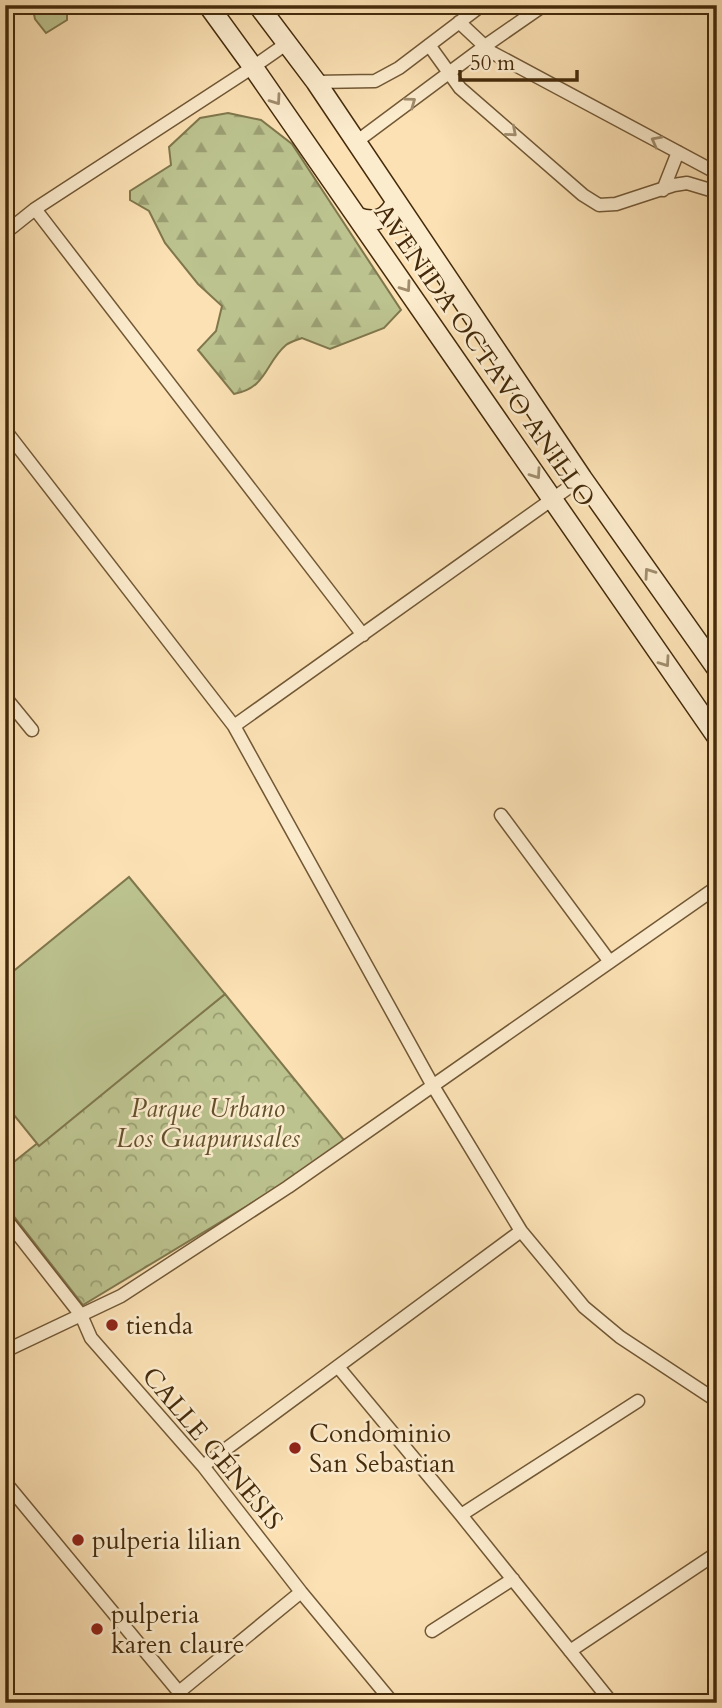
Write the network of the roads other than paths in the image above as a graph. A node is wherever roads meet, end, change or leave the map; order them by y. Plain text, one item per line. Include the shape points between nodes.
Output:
1 (208, 5) edge
2 (258, 5) edge
3 (482, 5) edge
4 (544, 5) edge
5 (459, 22) junction
6 (286, 44) junction
7 (429, 45) junction
8 (485, 46) junction
9 (253, 67) junction
10 (449, 74) junction
11 (316, 82) junction
12 (356, 142) junction
13 (678, 152) junction
14 (717, 173) edge
15 (663, 190) junction
16 (717, 192) edge
17 (396, 201) junction
18 (35, 209) junction
19 (358, 218) junction
20 (5, 233) edge
21 (5, 430) edge
22 (582, 478) junction
23 (552, 498) junction
24 (363, 635) junction
25 (717, 669) edge
26 (5, 697) edge
27 (234, 726) junction
28 (32, 730) dead end
29 (717, 737) edge
30 (501, 815) dead end
31 (717, 887) edge
32 (610, 962) junction
33 (433, 1086) junction
34 (5, 1218) edge
35 (521, 1231) junction
36 (81, 1315) junction
37 (5, 1351) edge
38 (339, 1367) junction
39 (638, 1401) dead end
40 (717, 1401) edge
41 (203, 1466) junction
42 (5, 1482) edge
43 (461, 1515) junction
44 (717, 1553) edge
45 (513, 1579) junction
46 (301, 1592) junction
47 (432, 1631) dead end
48 (570, 1651) junction
49 (179, 1692) junction
50 (188, 1703) edge
51 (393, 1703) edge
52 (612, 1703) edge

1 - 9 street, AVENIDA OCTAVO ANILLO
2 - 6 street, AVENIDA OCTAVO ANILLO
3 - 5 street
4 - 8 street
5 - 7 street
5 - 8 street
6 - 9 street
6 - 11 street, AVENIDA OCTAVO ANILLO
7 - 10 street
7 - 11 street via 374,80
8 - 10 street
13 -> 8 street
9 - 18 street
9 -> 19 street, AVENIDA OCTAVO ANILLO
12 -> 10 street
10 -> 15 street via 599,205
11 - 12 street, AVENIDA OCTAVO ANILLO
12 - 17 street, AVENIDA OCTAVO ANILLO
13 - 14 street
13 - 15 street
15 - 16 street via 687,183
17 - 19 street via 381,219
17 - 22 street, AVENIDA OCTAVO ANILLO
18 - 20 street
18 - 24 street
19 -> 23 street, AVENIDA OCTAVO ANILLO
21 - 27 street
22 - 23 street
25 -> 22 street, AVENIDA OCTAVO ANILLO
23 - 24 street
23 -> 29 street, AVENIDA OCTAVO ANILLO
24 - 27 street
26 - 28 street
27 - 33 street
30 - 32 street
31 - 32 street
32 - 33 street
33 - 35 street
33 - 36 street via 166,1267
34 - 36 street, CALLE GÉNESIS
35 - 38 street
35 - 40 street via 584,1307 620,1338
36 - 37 street
36 - 41 street, CALLE GÉNESIS via 91,1339
38 - 41 street
38 - 43 street
39 - 43 street
41 - 46 street, CALLE GÉNESIS
42 - 49 street
43 - 45 street
44 - 48 street
45 - 47 street
45 - 48 street
46 - 49 street
46 - 51 street, CALLE GÉNESIS
48 - 52 street
49 - 50 street

